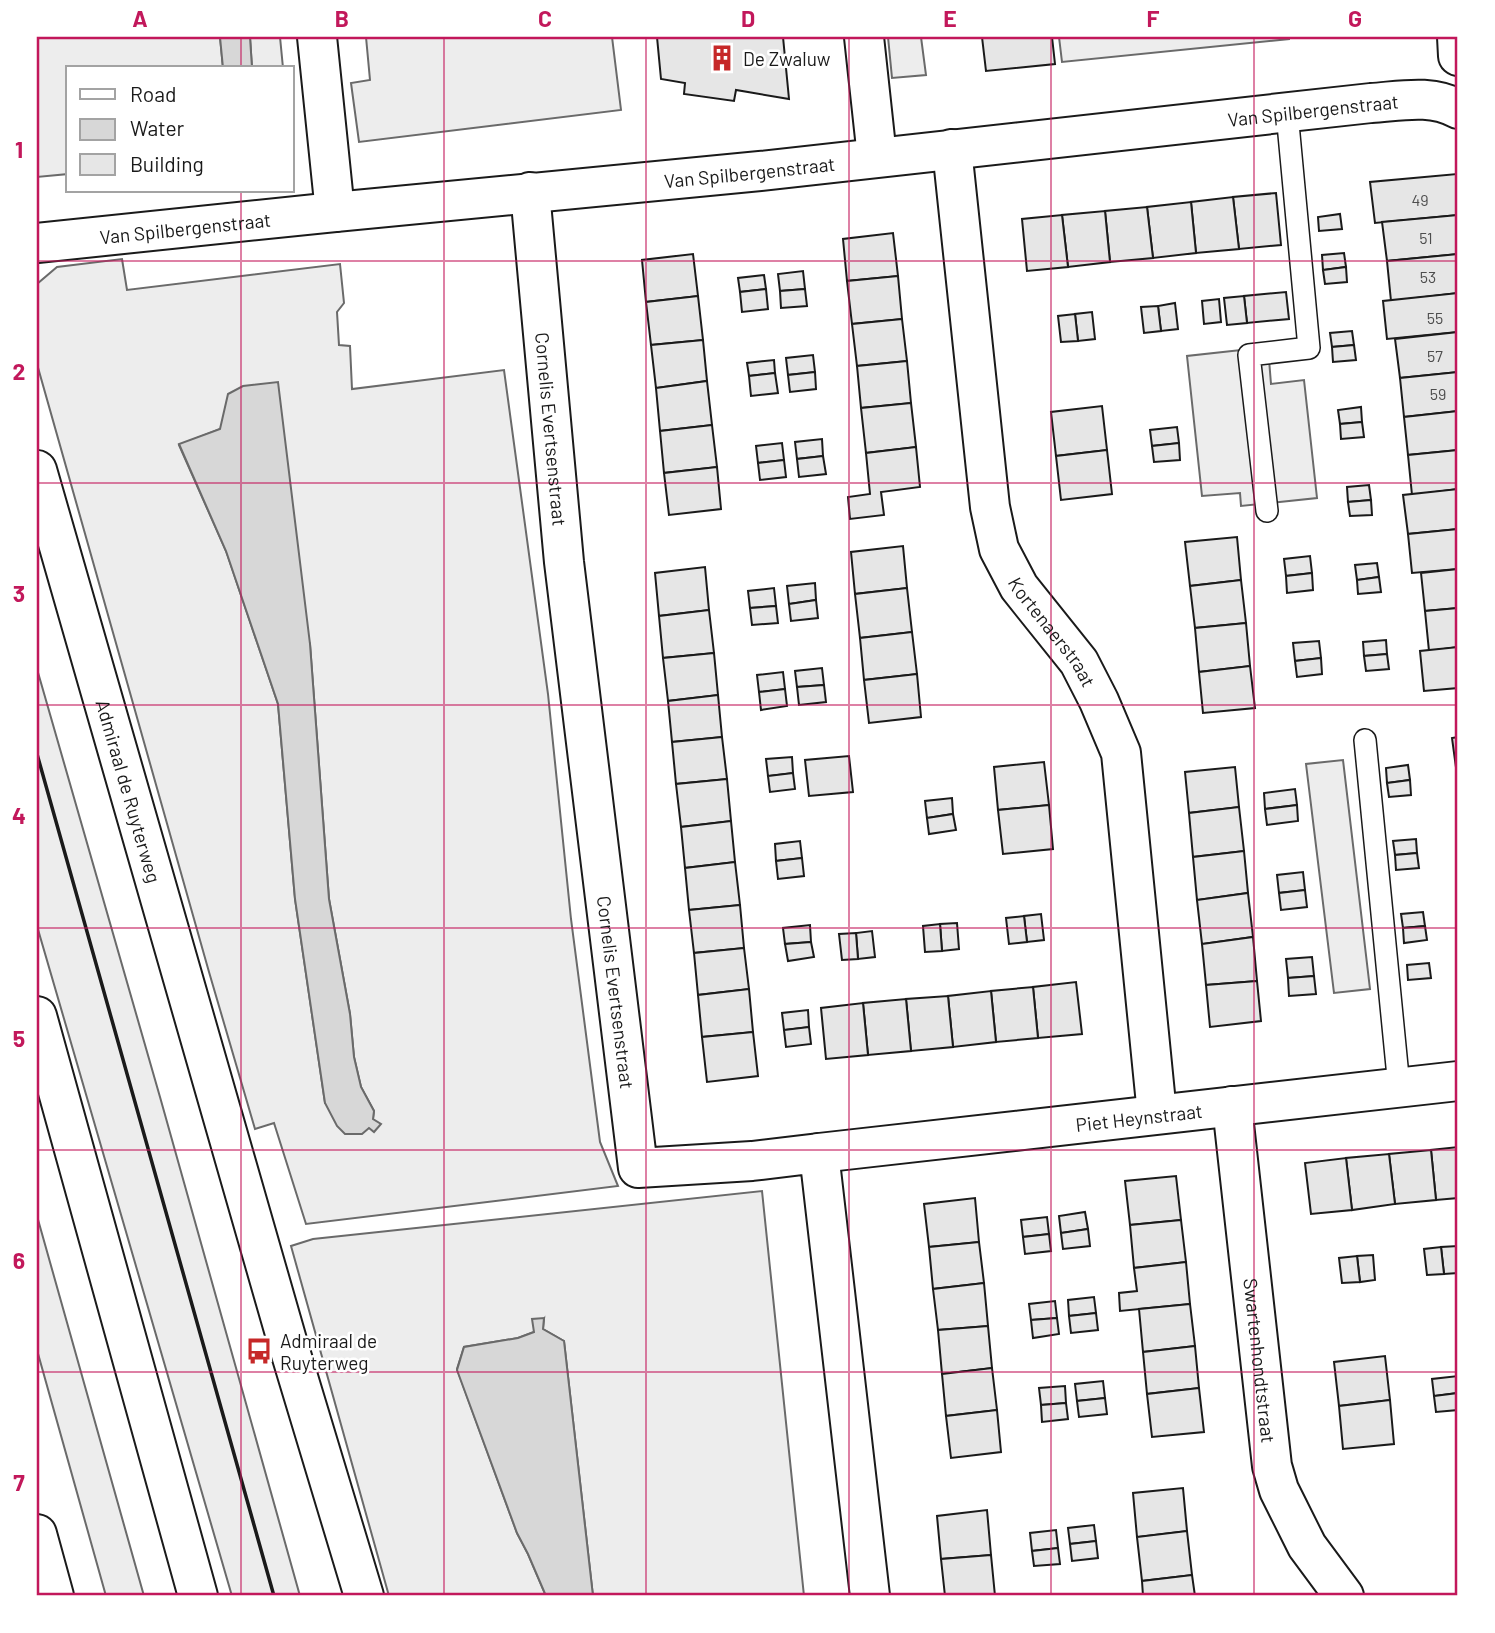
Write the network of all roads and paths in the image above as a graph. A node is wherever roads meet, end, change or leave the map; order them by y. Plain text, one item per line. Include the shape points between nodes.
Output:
1 (317, 37) edge
2 (864, 37) edge
3 (1457, 37) edge
4 (1458, 56) edge
5 (1458, 108) edge
6 (1287, 113) junction
7 (952, 149) junction
8 (877, 157) junction
9 (530, 192) junction
10 (335, 212) junction
11 (37, 243) edge
12 (37, 470) edge
13 (1267, 511) dead end
14 (1365, 740) dead end
15 (37, 1016) edge
16 (1458, 1081) edge
17 (1399, 1087) junction
18 (1232, 1106) junction
19 (1157, 1114) junction
20 (819, 1153) junction
21 (37, 1534) edge
22 (54, 1596) edge
23 (198, 1596) edge
24 (364, 1596) edge
25 (870, 1596) edge
26 (1344, 1596) edge

1 - 10 main road
2 - 8 main road
3 - 4 main road
5 - 6 main road, Van Spilbergenstraat via 1431,99
6 - 7 main road, Van Spilbergenstraat
6 - 13 lane via 1310,348 1249,355
7 - 8 main road, Van Spilbergenstraat
7 - 19 main road, Kortenaerstraat via 990,507 999,548 1019,587 1079,663 1121,752
8 - 9 main road, Van Spilbergenstraat
9 - 10 main road, Van Spilbergenstraat
9 - 20 main road, Cornelis Evertsenstraat via 563,550 638,1168
10 - 11 main road, Van Spilbergenstraat
12 - 24 main road, Admiraal de Ruyterweg
14 - 17 lane
15 - 23 main road
16 - 17 main road, Piet Heynstraat
17 - 18 main road, Piet Heynstraat
18 - 19 main road, Piet Heynstraat
18 - 26 main road, Swartenhondtstraat via 1272,1465 1307,1546
19 - 20 main road, Piet Heynstraat
20 - 25 main road
21 - 22 main road

